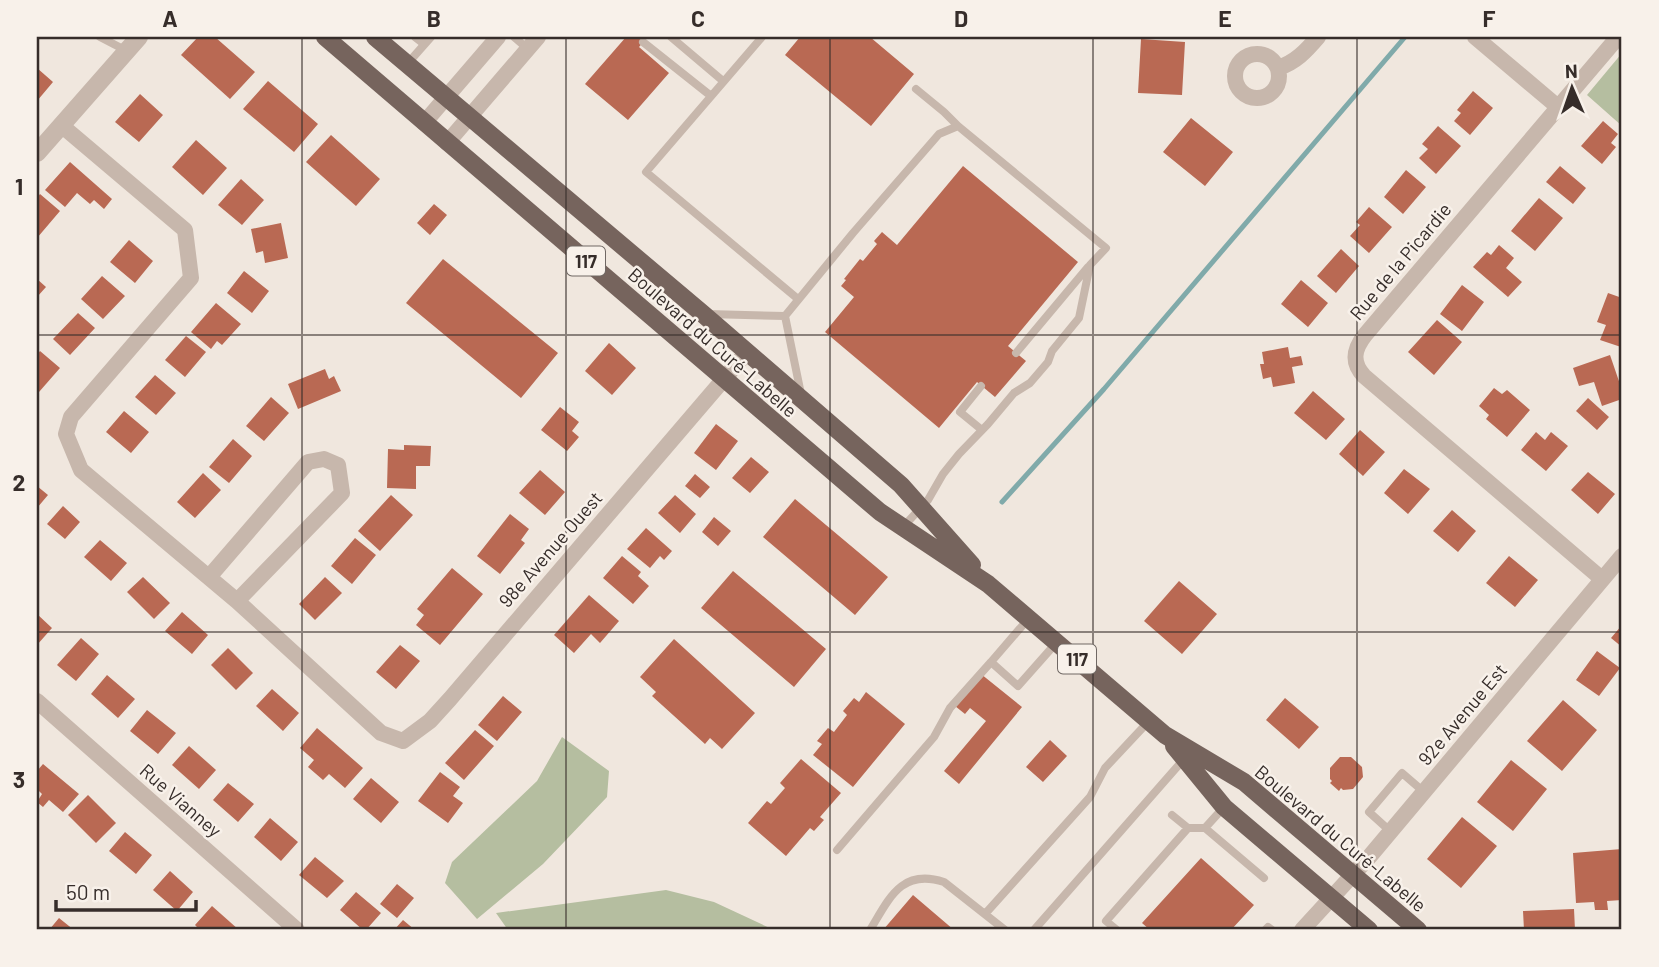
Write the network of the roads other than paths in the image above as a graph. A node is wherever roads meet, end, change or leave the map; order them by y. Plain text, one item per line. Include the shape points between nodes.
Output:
1 (100, 37) edge
2 (324, 37) edge
3 (375, 37) edge
4 (415, 37) edge
5 (431, 37) edge
6 (498, 37) edge
7 (514, 37) edge
8 (671, 37) edge
9 (762, 37) edge
10 (1318, 37) edge
11 (1475, 37) edge
12 (1618, 37) edge
13 (533, 43) edge
14 (643, 43) dead end
15 (133, 44) edge
16 (424, 44) junction
17 (407, 64) junction
18 (1278, 68) dead end
19 (723, 81) junction
20 (916, 89) dead end
21 (711, 96) junction
22 (446, 98) junction
23 (1558, 107) junction
24 (469, 117) junction
25 (424, 123) junction
26 (61, 125) junction
27 (957, 126) junction
28 (447, 142) junction
29 (37, 153) edge
30 (1090, 265) junction
31 (798, 299) junction
32 (702, 314) junction
33 (785, 316) junction
34 (747, 352) junction
35 (1016, 353) dead end
36 (724, 379) junction
37 (981, 386) dead end
38 (802, 400) junction
39 (982, 430) junction
40 (921, 508) junction
41 (903, 527) junction
42 (1622, 556) edge
43 (209, 577) junction
44 (1602, 579) junction
45 (988, 583) junction
46 (237, 601) junction
47 (1029, 618) junction
48 (1057, 642) junction
49 (991, 662) junction
50 (37, 701) edge
51 (1149, 721) junction
52 (1188, 755) junction
53 (1424, 792) junction
54 (1224, 807) junction
55 (1172, 815) dead end
56 (1188, 828) junction
57 (1205, 828) junction
58 (1391, 831) junction
59 (837, 850) dead end
60 (1353, 875) junction
61 (1264, 878) dead end
62 (1332, 898) junction
63 (985, 914) junction
64 (297, 930) edge
65 (870, 930) edge
66 (1005, 930) edge
67 (1034, 930) edge
68 (1117, 930) edge
69 (1265, 930) edge
70 (1272, 930) edge
71 (1303, 930) edge
72 (1369, 930) edge
73 (1418, 930) edge

1 - 15 lane
2 - 25 main road, Boulevard du Curé-Labelle / 117
3 - 17 main road, Boulevard du Curé-Labelle / 117
4 - 16 lane
5 - 16 lane
6 - 22 street
7 - 13 lane
8 - 19 lane
9 - 19 lane
10 - 18 street via 1301,56
11 - 23 street
12 - 23 street, Rue de la Picardie
13 - 24 street
14 - 21 lane
15 - 26 street
16 - 17 lane
17 - 22 main road, Boulevard du Curé-Labelle / 117
19 - 21 lane
20 - 27 lane
21 - 31 lane via 646,172
22 - 24 main road, Boulevard du Curé-Labelle / 117
22 - 25 street
23 - 44 street, Rue de la Picardie via 1360,341 1355,362 1364,376
24 - 28 street
24 - 32 main road, Boulevard du Curé-Labelle / 117
25 - 28 main road, Boulevard du Curé-Labelle / 117
26 - 29 street
26 - 43 street via 185,230 191,278 71,417 66,434 80,470
27 - 30 lane via 1106,248
27 - 31 lane via 935,138
28 - 36 main road, Boulevard du Curé-Labelle / 117
30 - 35 lane
30 - 39 lane via 1079,318 1030,383 1014,393
31 - 33 lane
32 - 33 lane
32 - 34 main road, Boulevard du Curé-Labelle / 117
33 - 38 lane
34 - 36 street, 98e Avenue Ouest
34 - 38 main road, Boulevard du Curé-Labelle / 117
36 - 41 main road, Boulevard du Curé-Labelle / 117
36 - 46 street, 98e Avenue Ouest via 450,699 403,741 381,733
37 - 39 lane via 960,412
38 - 40 main road, Boulevard du Curé-Labelle / 117 via 901,485
39 - 40 lane via 943,474
40 - 41 lane
40 - 45 main road, Boulevard du Curé-Labelle / 117
41 - 45 main road, Boulevard du Curé-Labelle / 117
42 - 44 street, 92e Avenue Est
43 - 46 street
43 - 46 street via 307,462 324,459 338,465 342,493
44 - 53 street, 92e Avenue Est
45 - 47 main road, Boulevard du Curé-Labelle / 117
47 - 48 main road, Boulevard du Curé-Labelle / 117
47 - 49 lane
48 - 49 lane via 1018,686
48 - 51 main road, Boulevard du Curé-Labelle / 117
49 - 59 lane
50 - 64 street, Rue Vianney
51 - 52 main road, Boulevard du Curé-Labelle / 117
51 - 63 lane via 1105,768 1090,797
52 - 54 main road, Boulevard du Curé-Labelle / 117
52 - 60 main road, Boulevard du Curé-Labelle / 117 via 1244,782
52 - 67 lane
53 - 58 street, 92e Avenue Est
53 - 58 lane via 1402,773 1369,812
54 - 57 lane
54 - 62 main road, Boulevard du Curé-Labelle / 117
55 - 56 lane
56 - 57 lane
56 - 68 lane via 1106,921
57 - 61 lane
58 - 60 street, 92e Avenue Est
60 - 62 street, 92e Avenue Est
60 - 73 main road, Boulevard du Curé-Labelle / 117
62 - 71 street, 92e Avenue Est
62 - 72 main road, Boulevard du Curé-Labelle / 117
63 - 65 lane via 944,882 913,880 896,890
63 - 66 lane
69 - 70 lane

